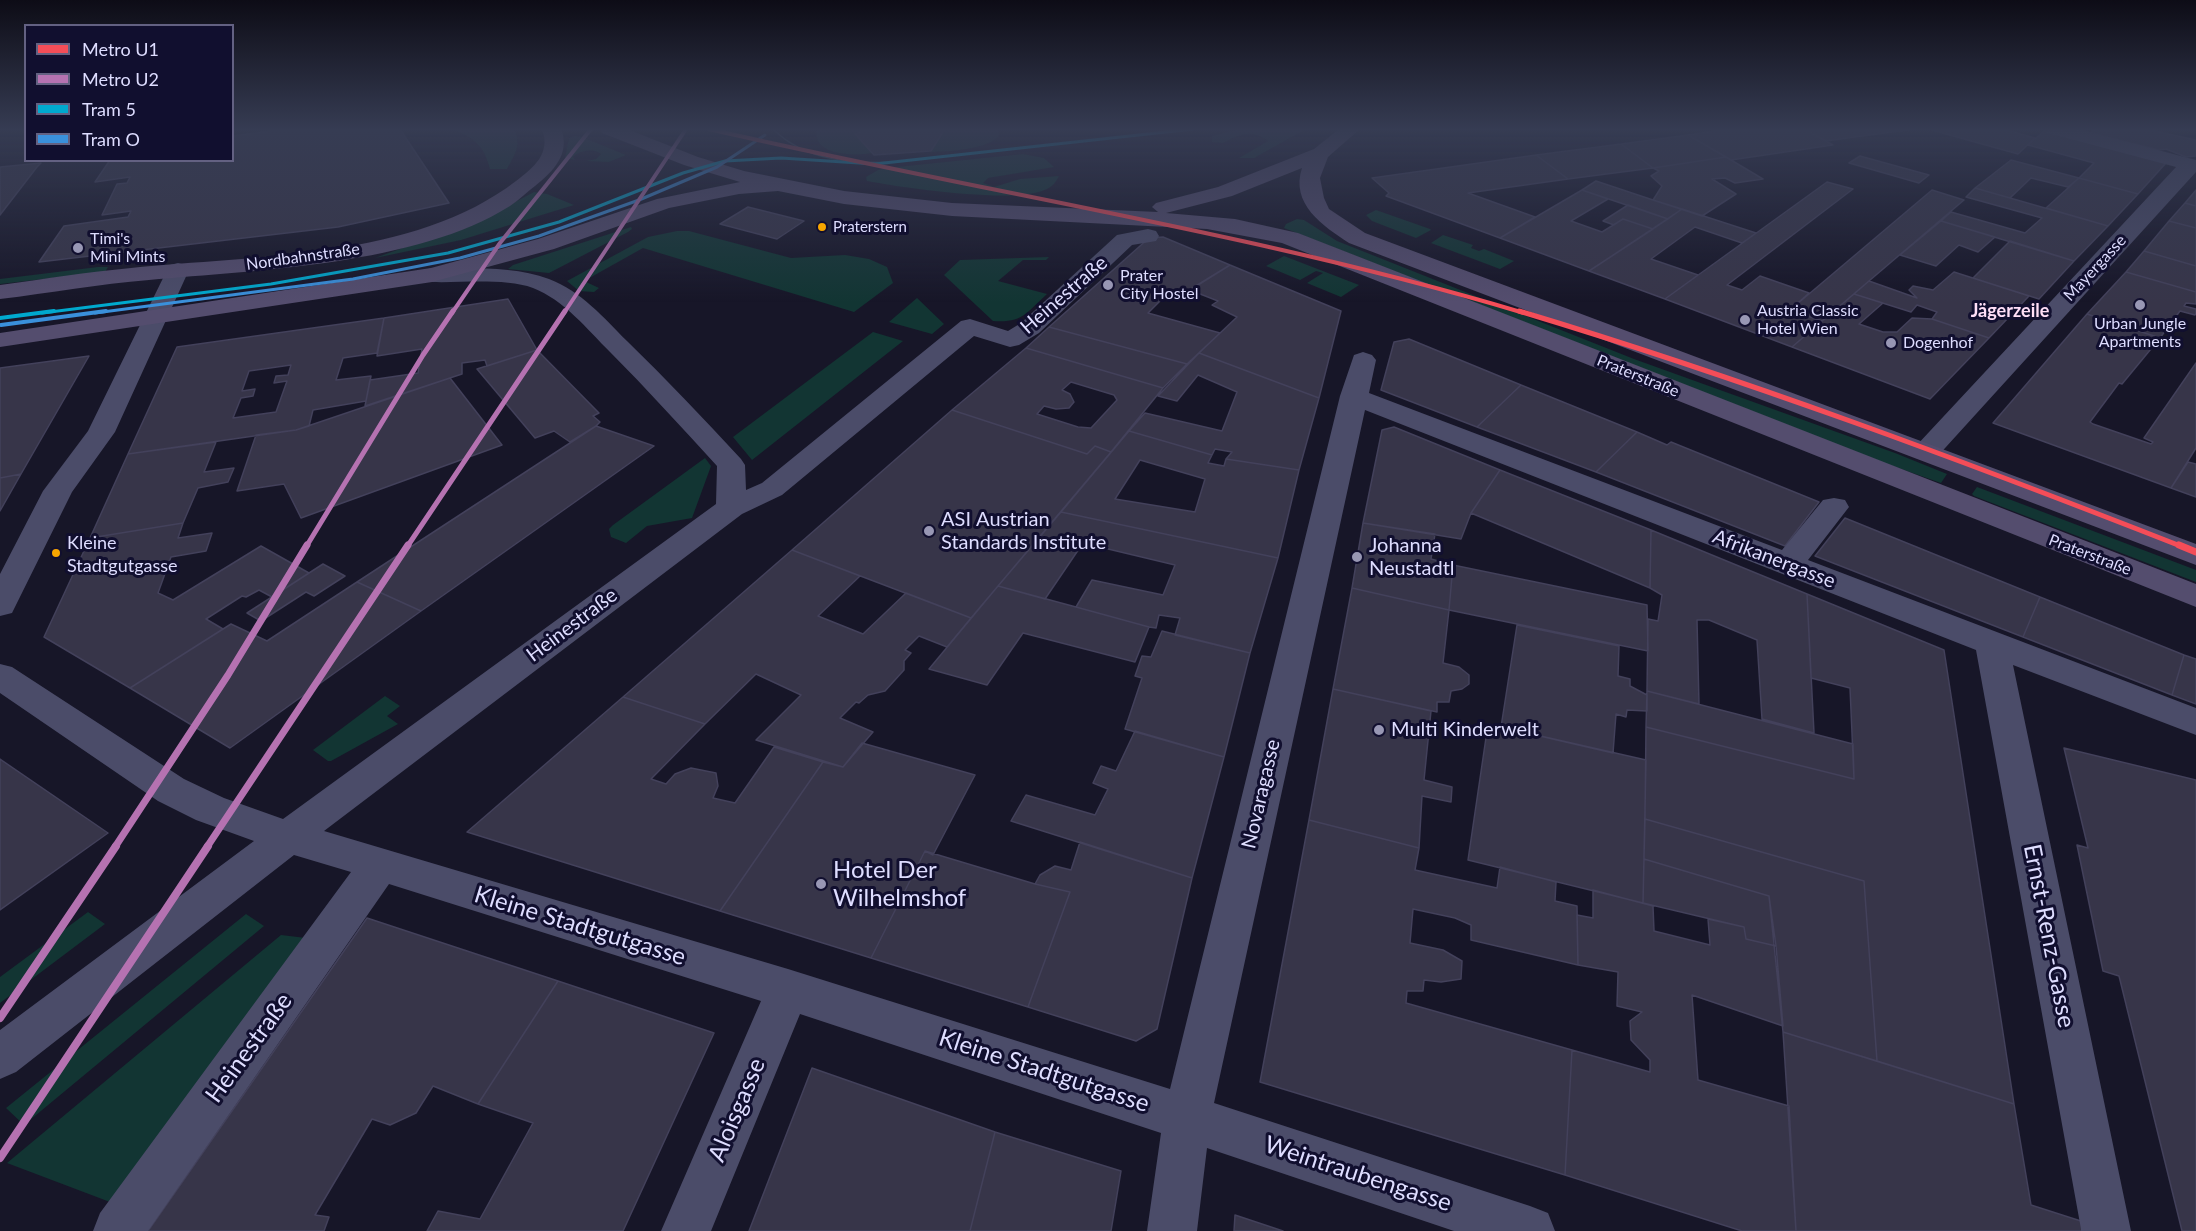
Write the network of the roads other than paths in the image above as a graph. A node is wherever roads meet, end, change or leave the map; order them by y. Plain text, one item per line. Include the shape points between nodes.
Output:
1 (526, 186) edge
2 (760, 186) edge
3 (789, 186) edge
4 (1236, 186) edge
5 (1310, 186) edge
6 (2173, 186) edge
7 (1067, 215) junction
8 (1148, 236) dead end
9 (178, 270) junction
10 (432, 276) junction
11 (0, 292) edge
12 (155, 318) junction
13 (0, 340) edge
14 (1363, 360) dead end
15 (1353, 396) junction
16 (1926, 452) junction
17 (731, 507) junction
18 (1834, 507) dead end
19 (2196, 555) edge
20 (1788, 564) junction
21 (2196, 596) edge
22 (0, 605) edge
23 (1992, 643) junction
24 (0, 676) edge
25 (2196, 722) edge
26 (288, 837) junction
27 (380, 865) junction
28 (788, 989) junction
29 (0, 1057) edge
30 (1187, 1117) junction
31 (2106, 1229) dead end
32 (118, 1231) edge
33 (686, 1231) edge
34 (1172, 1231) edge
35 (1530, 1231) edge

1 - 9 main road, Nordbahnstraße via 494,207 404,240 326,256
2 - 10 main road via 664,203 546,244
3 - 7 main road via 953,210
4 - 7 main road via 1207,198 1149,209
5 - 16 main road, Praterstraße via 1313,201 1322,215 1357,238
6 - 16 street, Mayergasse
7 - 21 main road, Praterstraße via 1217,221 1290,238
8 - 17 street, Heinestraße via 1125,240 1030,328 1010,340 970,326 772,489
9 - 11 main road, Nordbahnstraße
9 - 12 street
10 - 12 main road, Nordbahnstraße
10 - 17 street via 516,277 540,283 567,298 668,396 731,465
12 - 13 main road, Nordbahnstraße
12 - 22 street via 102,432 58,491
14 - 15 street, Novaragasse
15 - 20 street, Afrikanergasse
15 - 30 street, Novaragasse
16 - 19 main road, Praterstraße
17 - 26 street, Heinestraße
18 - 20 street
20 - 23 street, Afrikanergasse
23 - 25 street, Afrikanergasse
23 - 31 street, Ernst-Renz-Gasse
24 - 26 street, Kleine Stadtgutgasse via 171,790 210,809
26 - 27 street, Kleine Stadtgutgasse
26 - 29 street, Heinestraße
27 - 28 street, Kleine Stadtgutgasse
27 - 32 street, Heinestraße
28 - 30 street, Kleine Stadtgutgasse
28 - 33 street, Aloisgasse
30 - 34 street, Novaragasse
30 - 35 street, Weintraubengasse

